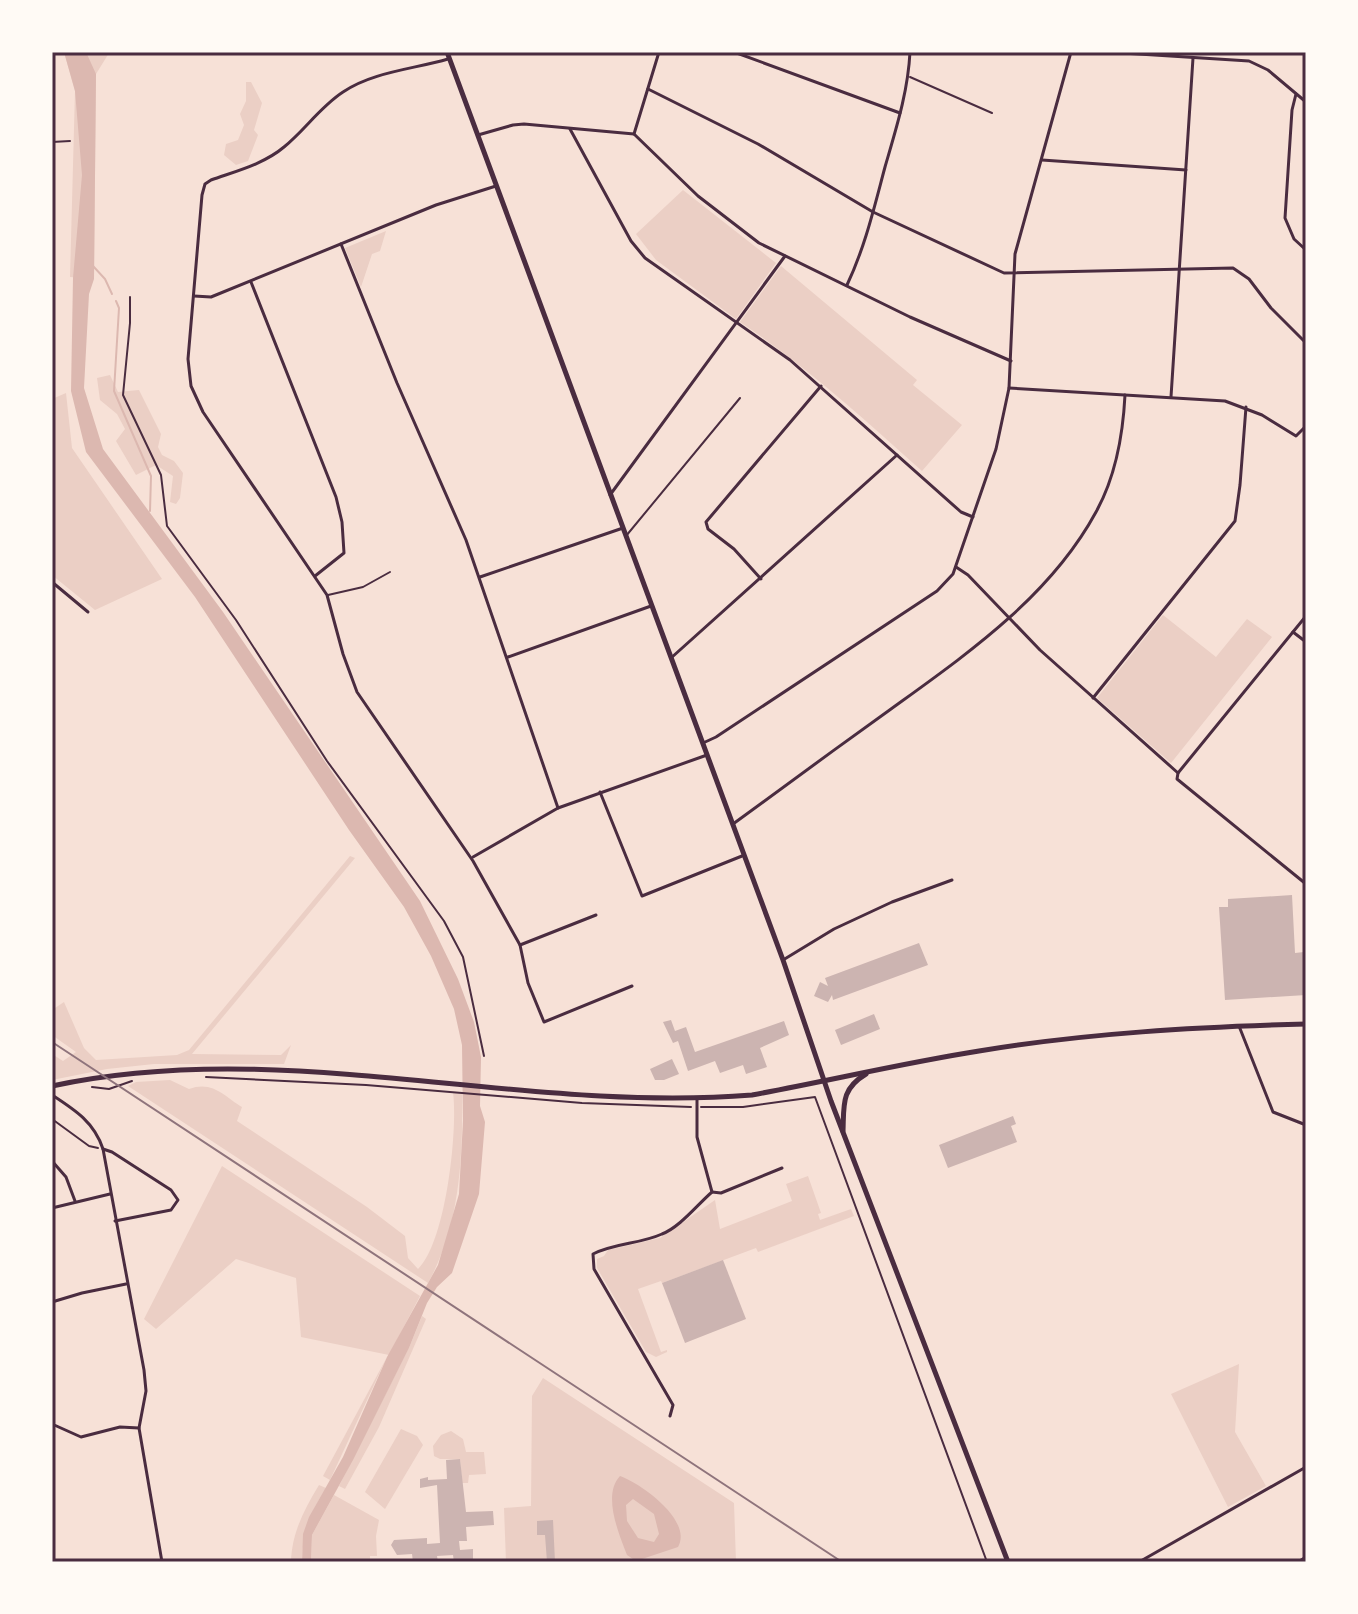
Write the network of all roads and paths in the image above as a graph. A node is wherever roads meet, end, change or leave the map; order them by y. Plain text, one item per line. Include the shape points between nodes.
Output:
1 (659, 52) edge
2 (734, 52) edge
3 (910, 52) edge
4 (1071, 52) edge
5 (1107, 52) edge
6 (448, 56) edge
7 (1193, 58) junction
8 (909, 76) junction
9 (648, 89) junction
10 (1296, 94) junction
11 (1306, 102) edge
12 (900, 113) junction
13 (992, 113) dead end
14 (569, 127) junction
15 (634, 134) junction
16 (478, 135) junction
17 (70, 141) dead end
18 (52, 142) edge
19 (1042, 160) junction
20 (1186, 170) junction
21 (496, 186) junction
22 (873, 212) junction
23 (341, 244) junction
24 (1306, 250) edge
25 (786, 255) junction
26 (1180, 269) junction
27 (1013, 274) junction
28 (251, 282) junction
29 (847, 285) junction
30 (194, 296) junction
31 (130, 297) dead end
32 (736, 324) junction
33 (1306, 343) edge
34 (1011, 361) junction
35 (821, 386) junction
36 (1009, 388) junction
37 (1125, 395) junction
38 (1171, 397) junction
39 (740, 398) dead end
40 (1246, 407) junction
41 (1306, 426) edge
42 (897, 455) junction
43 (610, 495) junction
44 (973, 517) junction
45 (623, 528) junction
46 (626, 537) junction
47 (956, 567) junction
48 (390, 572) dead end
49 (315, 576) junction
50 (480, 577) junction
51 (761, 579) junction
52 (52, 582) edge
53 (327, 595) junction
54 (651, 606) junction
55 (88, 612) dead end
56 (1306, 616) edge
57 (1009, 618) junction
58 (1293, 632) junction
59 (1306, 642) edge
60 (508, 657) junction
61 (671, 658) junction
62 (1093, 698) junction
63 (703, 743) junction
64 (707, 755) junction
65 (1178, 773) junction
66 (600, 792) junction
67 (558, 808) junction
68 (732, 824) junction
69 (743, 856) junction
70 (471, 858) junction
71 (952, 880) dead end
72 (1306, 884) edge
73 (596, 915) dead end
74 (520, 945) junction
75 (783, 960) junction
76 (632, 986) dead end
77 (1306, 1024) edge
78 (1239, 1026) junction
79 (484, 1056) dead end
80 (870, 1071) junction
81 (201, 1077) dead end
82 (139, 1079) dead end
83 (825, 1081) junction
84 (52, 1086) edge
85 (85, 1087) dead end
86 (453, 1089) junction
87 (492, 1092) junction
88 (54, 1096) edge
89 (498, 1097) dead end
90 (815, 1097) dead end
91 (697, 1098) junction
92 (52, 1119) edge
93 (1306, 1125) edge
94 (843, 1131) junction
95 (103, 1149) junction
96 (52, 1161) edge
97 (782, 1168) dead end
98 (712, 1192) junction
99 (110, 1194) junction
100 (75, 1201) junction
101 (52, 1208) edge
102 (115, 1221) junction
103 (126, 1284) junction
104 (52, 1302) edge
105 (670, 1416) dead end
106 (52, 1424) edge
107 (139, 1428) junction
108 (1306, 1467) edge
109 (1306, 1557) edge
110 (162, 1562) edge
111 (987, 1562) edge
112 (1008, 1562) edge
113 (1139, 1562) edge
114 (1298, 1562) edge

1 - 9 street
2 - 12 street
3 - 8 street
4 - 19 street
5 - 7 street
6 - 16 main road
6 - 30 street via 352,87 268,158 208,181 202,195
7 - 10 street via 1255,63
7 - 20 street
8 - 12 street
8 - 13 lane
9 - 15 street
9 - 22 street via 758,144
10 - 11 street
10 - 24 street via 1285,218
12 - 22 street
14 - 15 street
14 - 16 street via 513,125
14 - 32 street via 638,251
15 - 25 street via 698,196 750,237
16 - 21 main road
17 - 18 path
19 - 20 street
19 - 27 street
20 - 26 street
21 - 23 street
21 - 43 main road
22 - 27 street
22 - 29 street
23 - 28 street
23 - 50 street
25 - 29 street
25 - 32 street
26 - 27 street
26 - 33 street via 1233,268
26 - 38 street
27 - 34 street
28 - 30 street via 211,297
28 - 49 street via 342,522 344,553
29 - 34 street
30 - 49 street via 188,359 195,399
31 - 79 path via 123,395 161,475 167,526 444,921 463,957
32 - 35 street
32 - 43 street
34 - 36 street
35 - 42 street
35 - 51 street via 706,522
36 - 37 street
36 - 44 street
37 - 38 street
37 - 57 street via 1118,453 1098,509 1061,564
38 - 40 street
39 - 46 lane
40 - 41 street via 1296,436
40 - 62 street via 1235,521
42 - 44 street
42 - 51 street
43 - 45 main road
44 - 47 street
45 - 46 main road
45 - 50 street
46 - 54 main road
47 - 57 street
47 - 63 street via 937,591
48 - 53 lane via 363,587
49 - 53 street
50 - 60 street
51 - 61 street
52 - 55 street
53 - 70 street via 357,692
54 - 60 street
54 - 61 main road
56 - 58 street
57 - 62 street
57 - 68 street
58 - 59 street
58 - 65 street
60 - 67 street
61 - 63 main road
62 - 65 street
63 - 64 main road
64 - 66 street
64 - 68 main road
65 - 72 street via 1180,784
66 - 67 street
66 - 69 street via 642,896
67 - 70 street
68 - 69 main road
69 - 75 main road
70 - 74 street
71 - 75 street via 834,929
73 - 74 street
74 - 76 street via 544,1022
75 - 83 main road
77 - 78 main road
78 - 80 main road via 1037,1043
78 - 93 street via 1273,1112
80 - 83 main road
80 - 94 main road via 847,1089
81 - 86 path
82 - 85 path via 109,1089
83 - 91 main road via 752,1095
83 - 94 main road
84 - 86 main road via 142,1071 228,1068
86 - 87 main road
86 - 87 path
87 - 89 path
87 - 91 main road
88 - 95 street via 87,1120
90 - 111 path
91 - 98 street via 697,1137
92 - 95 path via 89,1146
94 - 112 main road
95 - 99 street
95 - 102 street via 171,1190 178,1200 171,1210
96 - 100 street via 66,1177
97 - 98 street
98 - 105 street via 660,1235 593,1254 594,1269 673,1405
99 - 100 street
99 - 102 street
100 - 101 street
102 - 103 street
103 - 104 street
103 - 107 street via 146,1391
106 - 107 street via 81,1437
107 - 110 street
108 - 113 street
109 - 114 street

